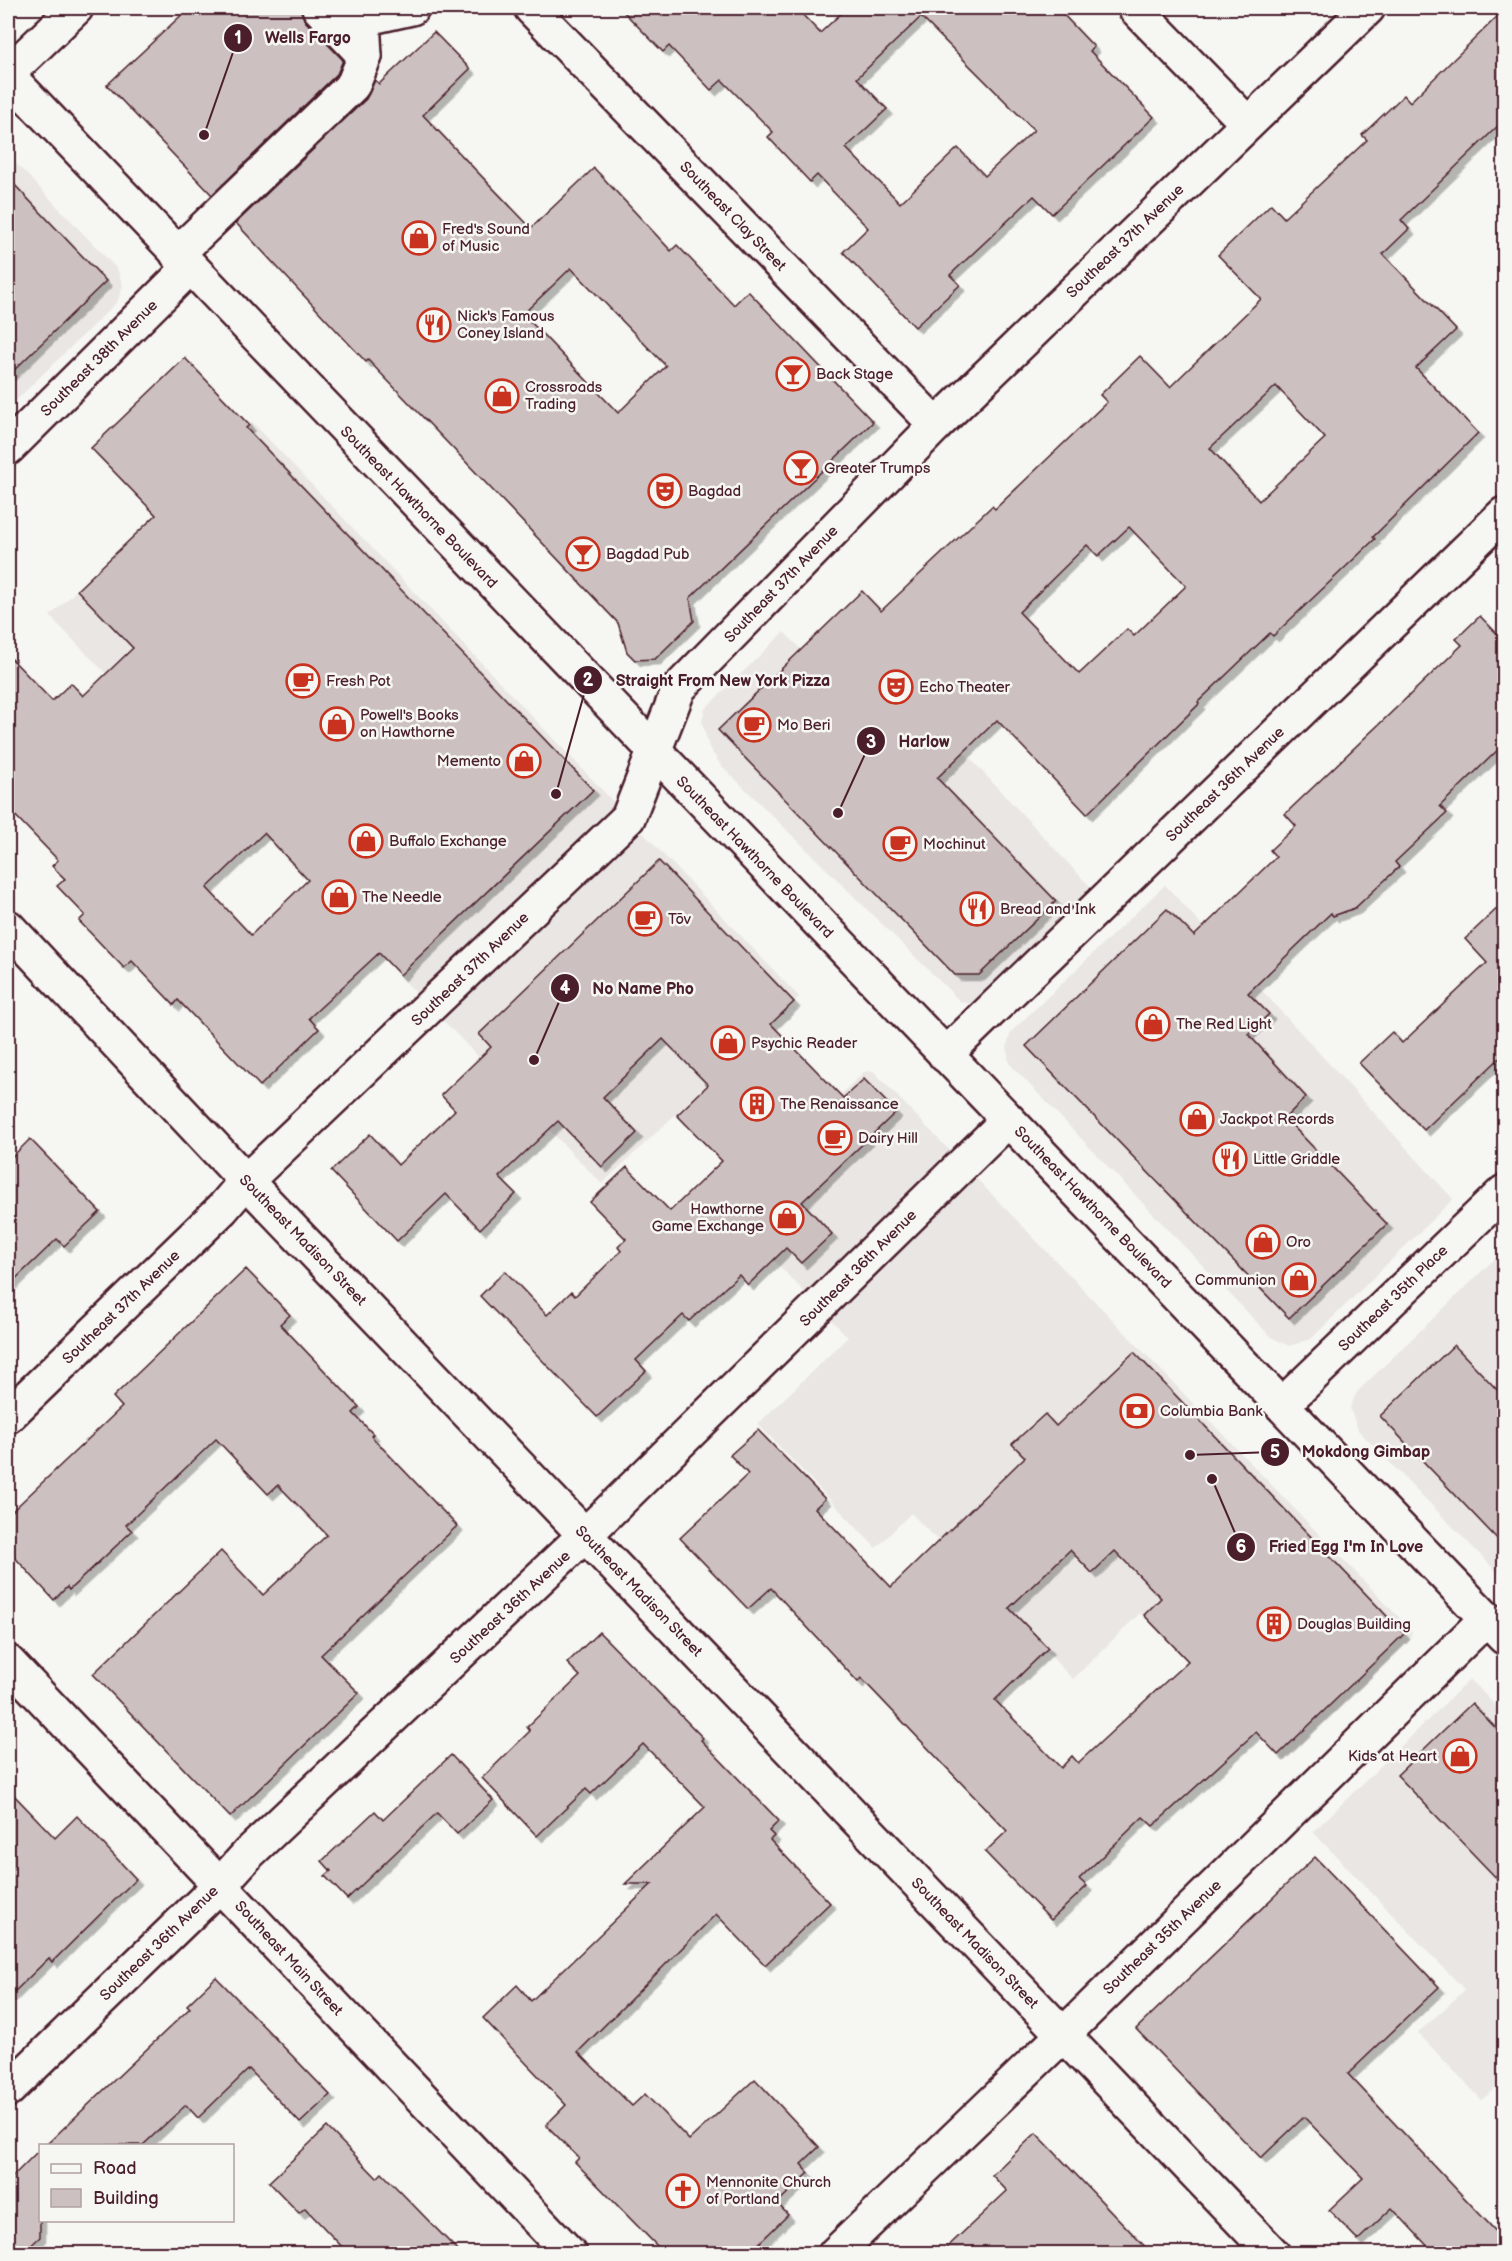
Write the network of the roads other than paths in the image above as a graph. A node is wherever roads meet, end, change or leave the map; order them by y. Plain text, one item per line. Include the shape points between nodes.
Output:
1 (76, 8) edge
2 (319, 8) edge
3 (412, 8) edge
4 (531, 8) edge
5 (1135, 8) edge
6 (1368, 8) edge
7 (357, 14) edge
8 (365, 56) junction
9 (8, 75) edge
10 (1247, 123) junction
11 (184, 261) junction
12 (936, 425) junction
13 (8, 448) edge
14 (1504, 514) edge
15 (653, 750) junction
16 (8, 927) edge
17 (945, 1055) junction
18 (1008, 1120) junction
19 (246, 1181) junction
20 (1504, 1191) edge
21 (1282, 1405) junction
22 (8, 1416) edge
23 (585, 1535) junction
24 (1496, 1628) edge
25 (8, 1662) edge
26 (220, 1884) junction
27 (1063, 2035) junction
28 (8, 2090) edge
29 (570, 2253) edge
30 (835, 2253) edge
31 (1273, 2253) edge

1 - 9 street
2 - 8 street
3 - 7 street
4 - 12 street, Southeast Clay Street
5 - 10 street
6 - 10 street, Southeast 37th Avenue
7 - 8 street
8 - 11 street, Southeast 38th Avenue via 352,85
9 - 11 street, Southeast Hawthorne Boulevard
10 - 12 street, Southeast 37th Avenue
11 - 13 street, Southeast 38th Avenue
11 - 15 street, Southeast Hawthorne Boulevard
12 - 15 street, Southeast 37th Avenue via 679,688
14 - 17 street, Southeast 36th Avenue
15 - 17 street, Southeast Hawthorne Boulevard
15 - 19 street, Southeast 37th Avenue via 628,818
16 - 19 street, Southeast Madison Street
17 - 18 street, Southeast Hawthorne Boulevard
18 - 21 street, Southeast Hawthorne Boulevard
18 - 23 street, Southeast 36th Avenue
19 - 22 street, Southeast 37th Avenue via 222,1209
19 - 23 street, Southeast Madison Street
20 - 21 street, Southeast 35th Place
21 - 24 street, Southeast Hawthorne Boulevard
23 - 26 street, Southeast 36th Avenue
23 - 27 street, Southeast Madison Street
24 - 27 street, Southeast 35th Avenue
25 - 26 street, Southeast Main Street
26 - 28 street, Southeast 36th Avenue
26 - 29 street, Southeast Main Street
27 - 30 street, Southeast 35th Avenue
27 - 31 street, Southeast Madison Street

